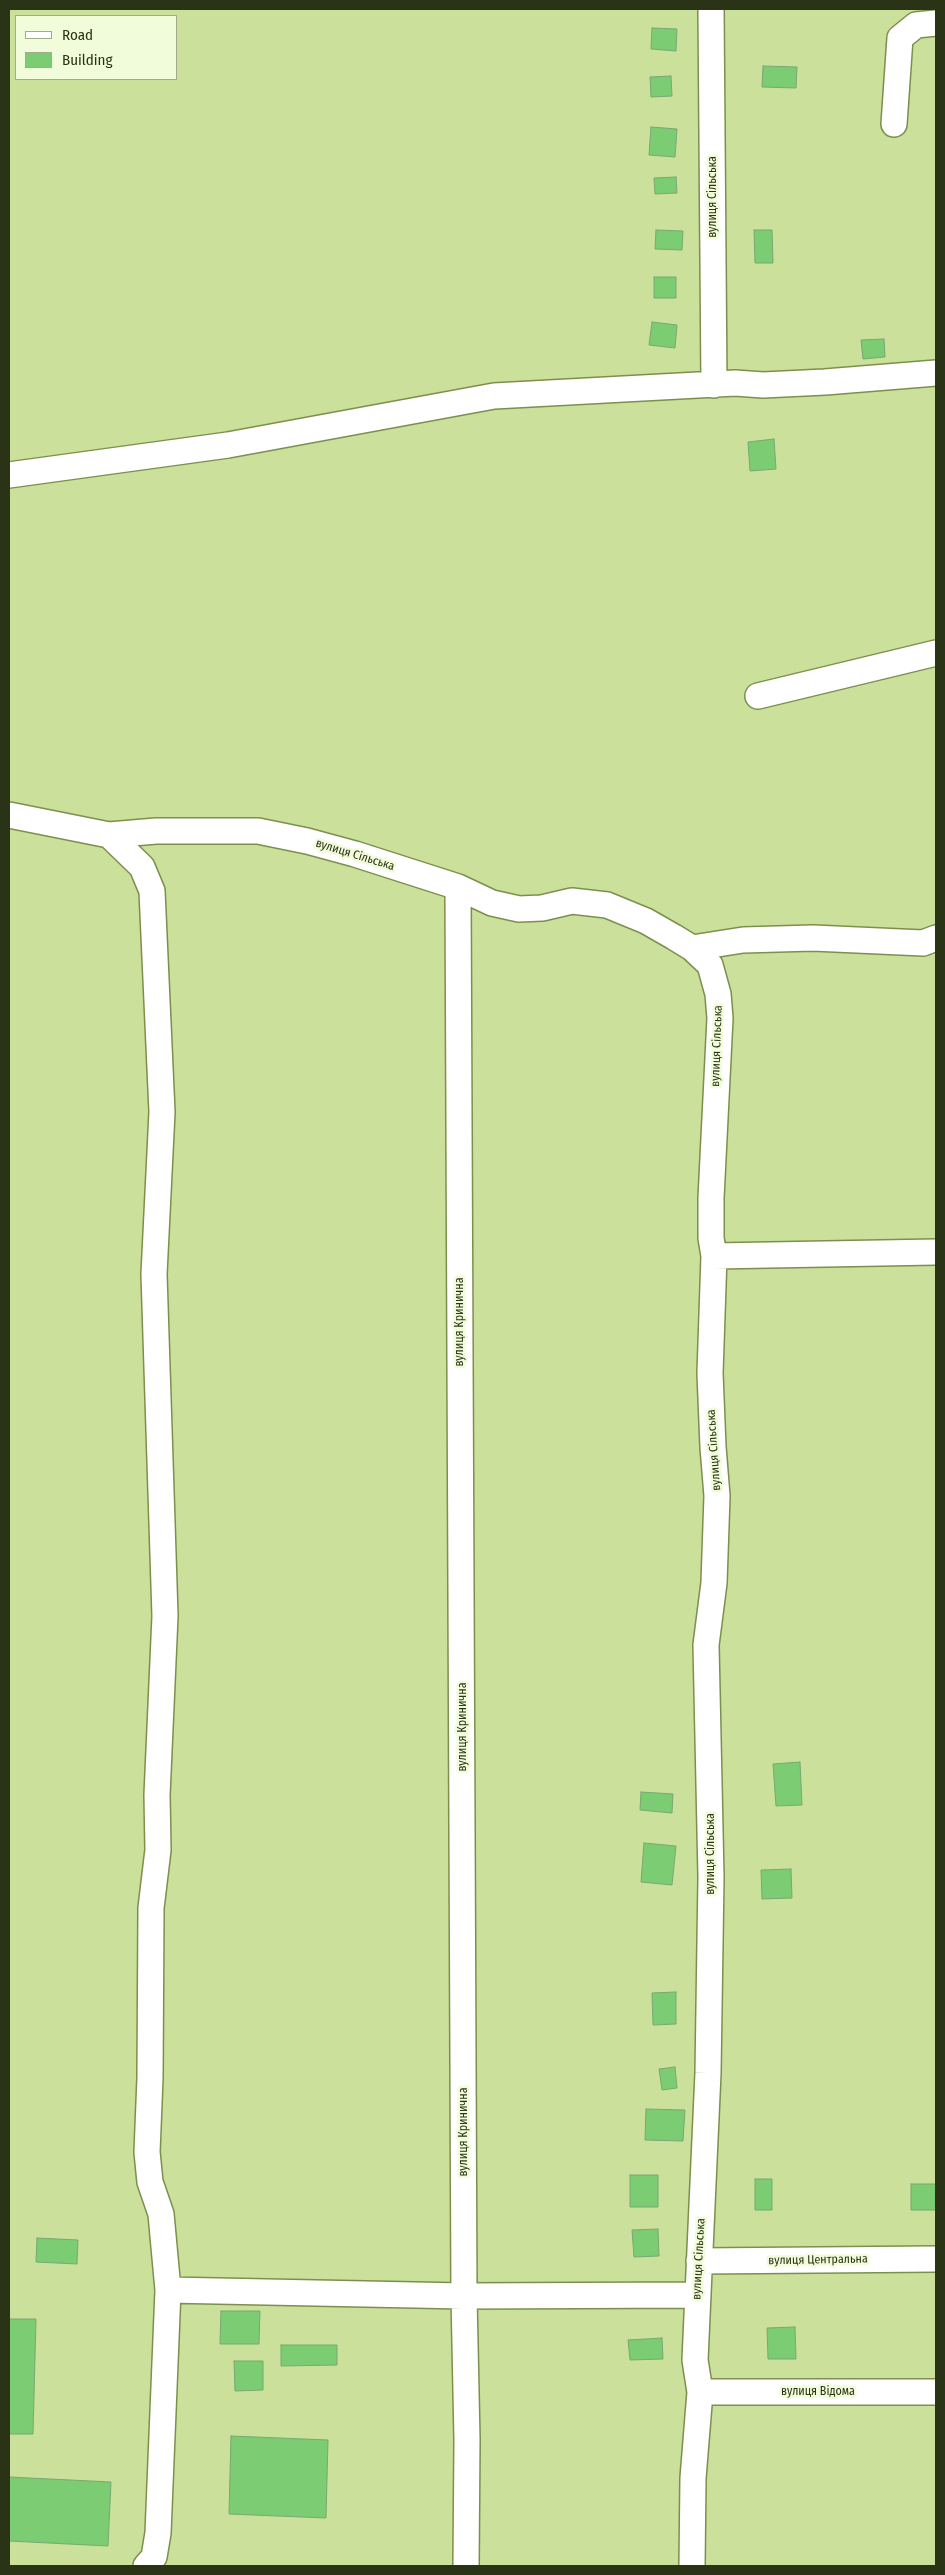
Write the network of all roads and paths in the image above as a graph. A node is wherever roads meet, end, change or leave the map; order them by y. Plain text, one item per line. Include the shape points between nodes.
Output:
1 (711, 9) edge
2 (936, 24) edge
3 (894, 124) dead end
4 (936, 373) edge
5 (714, 385) junction
6 (9, 475) edge
7 (936, 652) edge
8 (758, 696) dead end
9 (9, 815) edge
10 (179, 830) junction
11 (109, 835) junction
12 (142, 867) junction
13 (458, 887) junction
14 (936, 938) edge
15 (692, 948) junction
16 (936, 1252) edge
17 (714, 1256) junction
18 (936, 2259) edge
19 (699, 2261) junction
20 (168, 2290) junction
21 (696, 2295) junction
22 (464, 2296) junction
23 (700, 2392) junction
24 (936, 2392) edge
25 (146, 2566) edge
26 (466, 2566) edge
27 (692, 2566) edge

1 - 5 street, вулиця Сільська
2 - 3 street via 916,25 900,38
4 - 5 street via 825,382
5 - 6 street via 494,396 228,445
7 - 8 street
9 - 11 street, вулиця Сільська
10 - 11 street, вулиця Сільська
10 - 12 street via 146,853
10 - 13 street, вулиця Сільська via 258,831 307,841
11 - 12 street
12 - 20 street via 152,891 162,1112 154,1274 164,1616 158,1850 151,1908 146,2152 150,2182 161,2214
13 - 15 street, вулиця Сільська via 492,903 519,909 572,901 607,905 646,921
13 - 22 street, вулиця Кринична
14 - 15 street via 923,943 813,938 743,940
15 - 17 street, вулиця Сільська via 710,965 720,1006 711,1198
16 - 17 street
17 - 19 street, вулиця Сільська via 710,1373 717,1496 714,1583 706,1645 711,1877 708,2073
18 - 19 street, вулиця Центральна
19 - 21 street, вулиця Сільська
20 - 22 street
20 - 25 street via 158,2533 154,2557
21 - 22 street
21 - 23 street, вулиця Сільська via 695,2360
22 - 26 street, вулиця Кринична
23 - 24 street, вулиця Відома
23 - 27 street, вулиця Сільська via 692,2478

